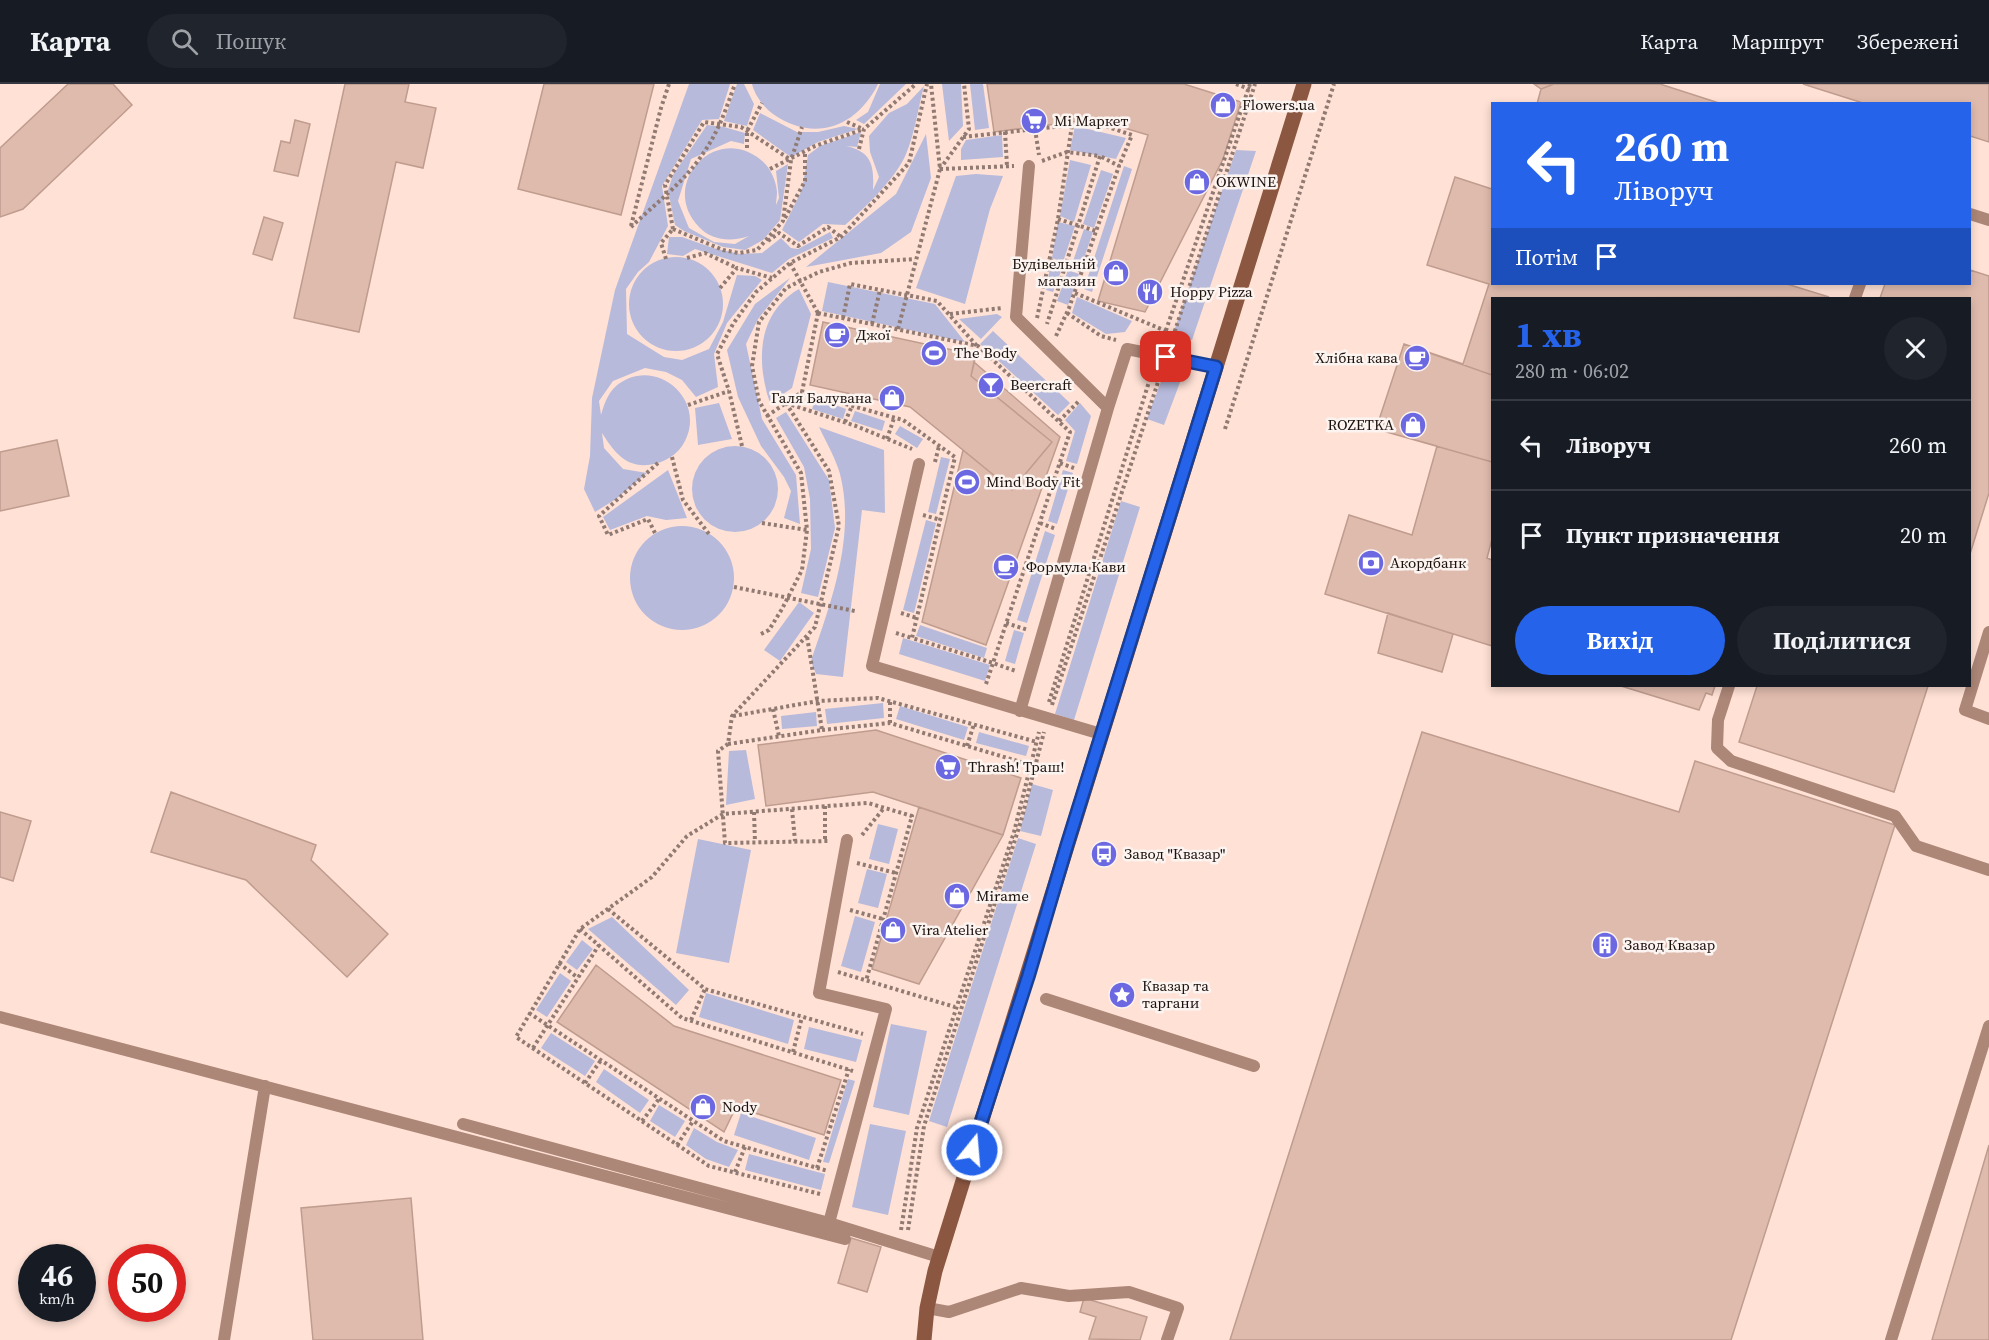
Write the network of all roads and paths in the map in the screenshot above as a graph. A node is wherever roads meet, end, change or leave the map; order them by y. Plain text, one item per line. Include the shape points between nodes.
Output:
1 (669, 84) edge
2 (735, 84) edge
3 (916, 84) edge
4 (929, 84) edge
5 (964, 84) edge
6 (1236, 84) edge
7 (1255, 84) edge
8 (1304, 84) edge
9 (1334, 84) edge
10 (1251, 88) edge
11 (762, 103) dead end
12 (847, 122) dead end
13 (721, 124) junction
14 (1072, 124) junction
15 (802, 127) dead end
16 (864, 129) junction
17 (1035, 129) junction
18 (747, 131) junction
19 (1005, 132) junction
20 (963, 137) junction
21 (747, 148) dead end
22 (859, 149) dead end
23 (805, 152) junction
24 (1067, 152) junction
25 (1100, 156) junction
26 (790, 160) junction
27 (1029, 165) joint
28 (1007, 166) junction
29 (1119, 166) junction
30 (770, 169) dead end
31 (940, 169) junction
32 (666, 194) junction
33 (1971, 214) edge
34 (1058, 219) junction
35 (1989, 220) edge
36 (783, 221) junction
37 (673, 229) junction
38 (1096, 231) junction
39 (841, 237) junction
40 (762, 245) junction
41 (687, 258) dead end
42 (666, 259) dead end
43 (915, 259) junction
44 (1050, 260) junction
45 (790, 263) junction
46 (737, 268) junction
47 (1082, 271) junction
48 (772, 279) junction
49 (801, 280) junction
50 (720, 288) dead end
51 (879, 290) junction
52 (1075, 293) junction
53 (905, 295) junction
54 (1017, 306) junction
55 (818, 313) junction
56 (1067, 313) junction
57 (949, 314) junction
58 (843, 318) junction
59 (872, 324) junction
60 (898, 329) junction
61 (1166, 331) junction
62 (1032, 332) junction
63 (1120, 341) dead end
64 (978, 346) junction
65 (1045, 346) junction
66 (1162, 357) junction
67 (1216, 367) junction
68 (1090, 390) junction
69 (729, 391) junction
70 (802, 392) junction
71 (786, 403) junction
72 (688, 405) dead end
73 (852, 406) junction
74 (1108, 408) junction
75 (767, 416) junction
76 (894, 418) junction
77 (845, 422) junction
78 (1059, 422) junction
79 (1225, 429) dead end
80 (887, 439) junction
81 (742, 446) dead end
82 (672, 457) dead end
83 (658, 463) dead end
84 (1060, 463) junction
85 (919, 464) joint
86 (1080, 470) dead end
87 (922, 515) dead end
88 (941, 520) junction
89 (762, 523) dead end
90 (1040, 523) junction
91 (807, 530) junction
92 (1061, 530) dead end
93 (656, 534) dead end
94 (709, 534) dead end
95 (734, 587) dead end
96 (788, 597) junction
97 (820, 606) junction
98 (855, 611) dead end
99 (900, 613) dead end
100 (917, 618) junction
101 (1006, 623) junction
102 (1031, 631) dead end
103 (1989, 632) edge
104 (895, 633) dead end
105 (761, 634) dead end
106 (807, 635) junction
107 (912, 638) junction
108 (993, 663) junction
109 (1030, 675) junction
110 (1730, 687) edge
111 (818, 701) junction
112 (890, 701) junction
113 (773, 709) junction
114 (1020, 711) junction
115 (732, 716) junction
116 (1045, 718) junction
117 (1989, 719) edge
118 (890, 723) junction
119 (974, 724) junction
120 (822, 730) junction
121 (1101, 734) junction
122 (778, 736) junction
123 (1037, 741) junction
124 (728, 744) junction
125 (967, 746) junction
126 (1031, 765) junction
127 (825, 806) dead end
128 (884, 808) dead end
129 (792, 809) dead end
130 (754, 812) dead end
131 (723, 814) junction
132 (847, 840) junction
133 (795, 841) junction
134 (825, 841) junction
135 (756, 842) junction
136 (853, 862) dead end
137 (1989, 870) edge
138 (896, 873) dead end
139 (844, 908) dead end
140 (608, 909) junction
141 (883, 919) dead end
142 (580, 929) junction
143 (599, 945) junction
144 (559, 963) junction
145 (832, 970) dead end
146 (578, 978) junction
147 (705, 989) junction
148 (1046, 999) dead end
149 (956, 1008) junction
150 (529, 1013) junction
151 (0, 1017) edge
152 (802, 1017) junction
153 (691, 1020) junction
154 (548, 1025) junction
155 (1989, 1026) edge
156 (869, 1036) dead end
157 (533, 1048) junction
158 (794, 1052) junction
159 (601, 1060) junction
160 (1254, 1066) dead end
161 (849, 1069) junction
162 (861, 1074) dead end
163 (585, 1083) junction
164 (265, 1086) junction
165 (659, 1099) junction
166 (642, 1121) junction
167 (693, 1121) junction
168 (463, 1124) dead end
169 (677, 1145) junction
170 (745, 1148) junction
171 (817, 1168) junction
172 (735, 1172) junction
173 (831, 1172) dead end
174 (831, 1217) junction
175 (891, 1224) dead end
176 (845, 1239) dead end
177 (906, 1246) junction
178 (939, 1257) junction
179 (927, 1308) junction
180 (224, 1340) edge
181 (924, 1340) edge
182 (1167, 1340) edge
183 (1890, 1340) edge

1 - 32 path via 631,227
2 - 13 path
3 - 16 path
4 - 31 path
4 - 39 path via 909,163
5 - 20 path via 969,129
6 - 10 path
7 - 10 path
8 - 67 main road
9 - 79 path
10 - 61 path
10 - 66 path
11 - 18 path
12 - 16 path
13 - 18 path
13 - 32 path via 701,157
13 - 32 path via 704,122 665,185
14 - 17 path
14 - 24 path
14 - 29 path via 1102,125 1132,135
15 - 26 path
16 - 22 path
16 - 23 path
17 - 19 path
17 - 24 path via 1040,162
18 - 21 path
18 - 26 path
19 - 20 path
19 - 28 path
20 - 31 path
23 - 26 path
23 - 36 path via 805,181
24 - 25 path
24 - 34 path
25 - 29 path
25 - 65 path
26 - 30 path
26 - 36 path
27 - 28 path
27 - 54 lane
28 - 31 path
29 - 38 path
31 - 43 path
32 - 37 path
33 - 35 lane
34 - 38 path
34 - 44 path
36 - 40 path
37 - 40 path via 739,253 758,250
37 - 42 path via 661,243
38 - 47 path
39 - 40 path via 828,227 798,246 779,234
39 - 45 path
41 - 46 path via 705,253
43 - 49 path via 851,263
43 - 53 path
44 - 47 path
44 - 62 path
45 - 48 path
45 - 49 path
46 - 48 path
46 - 50 path
47 - 52 path
48 - 69 path via 756,292 717,354
49 - 55 path
49 - 75 path via 786,288 759,322 752,366 759,401
51 - 53 path
51 - 58 path via 850,284
51 - 59 path
52 - 56 path
52 - 61 path
53 - 57 path via 937,301
53 - 60 path
54 - 57 path
54 - 62 lane via 1017,317
55 - 58 path
55 - 70 path
56 - 63 path via 1101,336
56 - 65 path
57 - 64 path
58 - 59 path
59 - 60 path
60 - 64 path
61 - 66 path
62 - 65 lane
64 - 78 path
65 - 68 lane
66 - 67 lane
66 - 74 lane via 1127,350
66 - 116 path
66 - 116 path
67 - 121 main road
68 - 74 lane
68 - 78 path
69 - 72 path
69 - 81 path
70 - 71 path
70 - 73 path
71 - 75 path
71 - 77 path
71 - 97 path via 830,471 839,526
73 - 76 path
73 - 77 path
74 - 109 lane
75 - 91 path via 801,473
76 - 80 path
76 - 88 path via 903,420 955,458
77 - 80 path
78 - 84 path via 1070,432
80 - 85 path via 918,452
82 - 94 path via 683,500
83 - 93 path via 599,516 608,536 648,519
84 - 86 path
84 - 90 path
85 - 114 lane via 872,666
87 - 88 path
88 - 100 path
89 - 91 path
90 - 92 path
90 - 101 path
91 - 96 path via 802,570
95 - 96 path
96 - 97 path
96 - 105 path via 769,630
97 - 98 path
97 - 106 path via 815,627
99 - 100 path
100 - 107 path
101 - 102 path
101 - 108 path
103 - 117 lane via 1965,710
104 - 107 path
106 - 111 path
106 - 115 path
107 - 108 path
108 - 109 path
109 - 114 lane
110 - 137 lane via 1718,720 1717,748 1731,761 1895,816 1916,846
111 - 112 path
111 - 113 path
111 - 120 path
112 - 118 path
112 - 119 path
113 - 115 path
113 - 122 path
114 - 116 lane
115 - 124 path
116 - 121 lane
116 - 123 path
116 - 177 path via 1021,821 924,1126
118 - 120 path
118 - 125 path
119 - 123 path
119 - 125 path
120 - 122 path
121 - 178 main road
122 - 124 path
123 - 126 path
124 - 131 path via 718,751
125 - 126 path
126 - 149 path via 1014,832
127 - 134 path
128 - 132 path via 857,840
129 - 133 path
130 - 135 path
131 - 135 path via 725,843
131 - 140 path via 687,836 652,877
132 - 134 path
132 - 174 lane via 819,993 886,1009
133 - 134 path
133 - 135 path
136 - 138 path
139 - 141 path
140 - 142 path
140 - 147 path
142 - 143 path
142 - 144 path
143 - 146 path
143 - 153 path via 682,1018
144 - 146 path
144 - 150 path
145 - 149 path
146 - 154 path
147 - 152 path
147 - 153 path
148 - 160 lane
149 - 175 path via 917,1128 902,1226
150 - 154 path
150 - 157 path via 516,1037
151 - 164 lane
152 - 156 path
152 - 158 path
153 - 158 path
154 - 157 path
154 - 159 path
155 - 183 lane
157 - 163 path
158 - 161 path
159 - 163 path
159 - 165 path
161 - 162 path
161 - 171 path
163 - 166 path
164 - 176 lane
164 - 180 lane
165 - 166 path
165 - 167 path
166 - 169 path
167 - 169 path
167 - 170 path via 724,1141
168 - 174 lane
169 - 172 path via 709,1166
170 - 171 path
170 - 172 path
171 - 173 path
172 - 174 path via 825,1195 821,1209
174 - 177 lane
177 - 178 lane
178 - 179 main road
179 - 181 main road
179 - 182 lane via 949,1312 1021,1288 1069,1296 1129,1292 1178,1308

